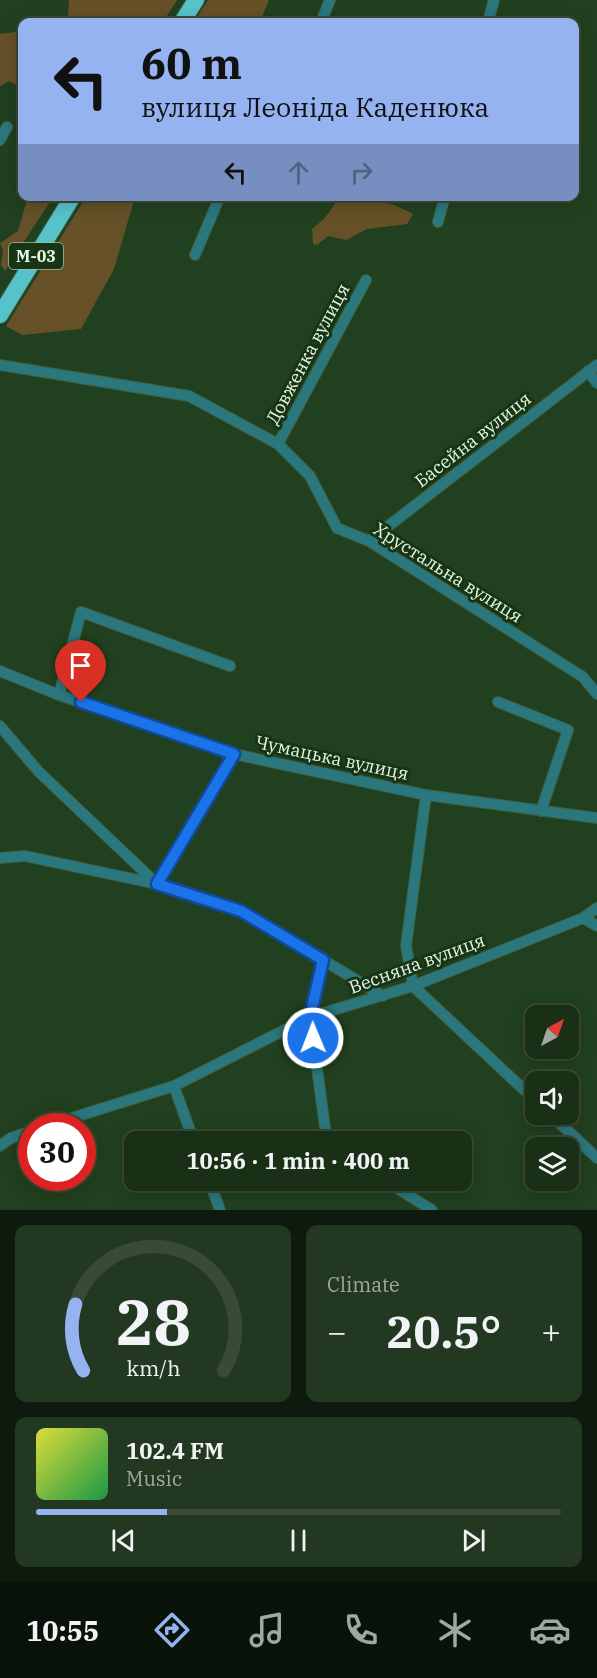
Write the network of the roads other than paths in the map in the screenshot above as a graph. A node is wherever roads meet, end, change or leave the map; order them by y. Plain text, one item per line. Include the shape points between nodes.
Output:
1 (196, 0) edge
2 (330, 0) edge
3 (494, 0) edge
4 (185, 18) edge
5 (323, 18) edge
6 (489, 18) edge
7 (7, 127) dead end
8 (0, 140) edge
9 (70, 201) edge
10 (218, 201) edge
11 (444, 201) edge
12 (438, 222) dead end
13 (195, 255) dead end
14 (366, 280) dead end
15 (0, 315) edge
16 (0, 365) edge
17 (593, 368) edge
18 (597, 383) edge
19 (278, 444) junction
20 (369, 541) junction
21 (230, 666) dead end
22 (0, 671) edge
23 (597, 694) edge
24 (59, 695) junction
25 (498, 702) dead end
26 (0, 726) edge
27 (234, 754) junction
28 (426, 795) junction
29 (541, 810) junction
30 (597, 818) edge
31 (0, 858) edge
32 (157, 884) junction
33 (597, 908) edge
34 (583, 918) junction
35 (597, 926) edge
36 (323, 960) junction
37 (413, 986) junction
38 (382, 996) junction
39 (310, 1017) junction
40 (174, 1086) junction
41 (525, 1091) edge
42 (88, 1113) edge
43 (564, 1125) edge
44 (190, 1131) edge
45 (326, 1131) edge
46 (18, 1136) edge
47 (0, 1146) edge
48 (592, 1146) edge
49 (597, 1158) edge
50 (213, 1191) edge
51 (402, 1191) edge
52 (220, 1210) edge
53 (432, 1210) edge

1 - 4 highway
2 - 5 street
3 - 6 street
7 - 8 street
9 - 15 highway, М-03
10 - 13 street
11 - 12 street
14 - 19 street, Довженка вулиця
16 - 19 street, Хрустальна вулиця via 189,396
17 - 18 street
17 - 20 street, Басейна вулиця
19 - 20 street, Хрустальна вулиця via 310,477 337,528
20 - 23 street, Хрустальна вулиця via 583,677
21 - 24 street via 81,612
22 - 24 street, Чумацька вулиця
24 - 27 street, Чумацька вулиця
25 - 29 street via 568,730
26 - 32 street via 38,771
27 - 28 street, Чумацька вулиця
27 - 32 street
28 - 29 street, Чумацька вулиця
28 - 37 street via 406,946
29 - 30 street, Чумацька вулиця
31 - 32 street via 26,856
32 - 36 street via 241,911
33 - 34 street, Весняна вулиця
34 - 35 street
34 - 37 street, Весняна вулиця
36 - 38 street
36 - 39 street
37 - 38 street, Весняна вулиця
37 - 41 street
38 - 39 street, Весняна вулиця
39 - 40 street, Весняна вулиця
39 - 45 street
40 - 42 street, Весняна вулиця
40 - 44 street
43 - 48 street
46 - 47 street
48 - 49 street
50 - 52 street
51 - 53 street

